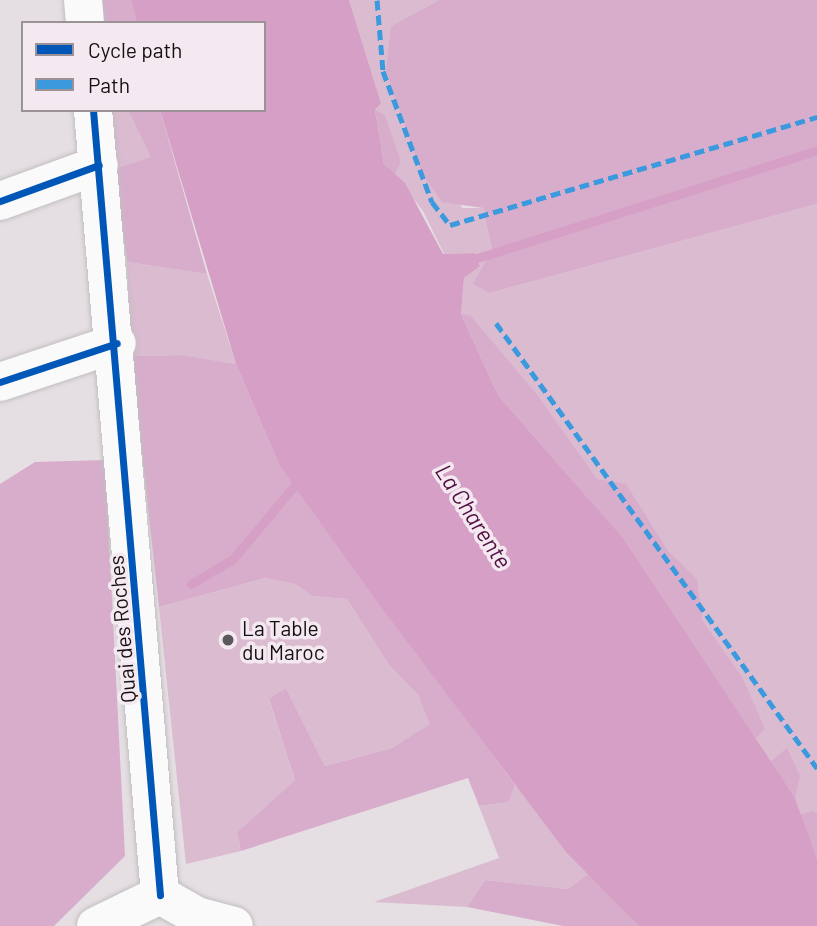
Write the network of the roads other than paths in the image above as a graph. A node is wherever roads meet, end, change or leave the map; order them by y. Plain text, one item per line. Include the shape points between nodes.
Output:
1 (83, 0) edge
2 (85, 21) edge
3 (93, 112) edge
4 (99, 165) junction
5 (0, 201) edge
6 (117, 343) junction
7 (0, 382) edge
8 (160, 895) junction
9 (96, 926) edge
10 (234, 926) edge

1 - 2 street
3 - 4 street, Quai des Roches
4 - 5 street
4 - 6 street, Quai des Roches
6 - 7 street
6 - 8 street, Quai des Roches
8 - 9 street
8 - 10 street via 197,916

